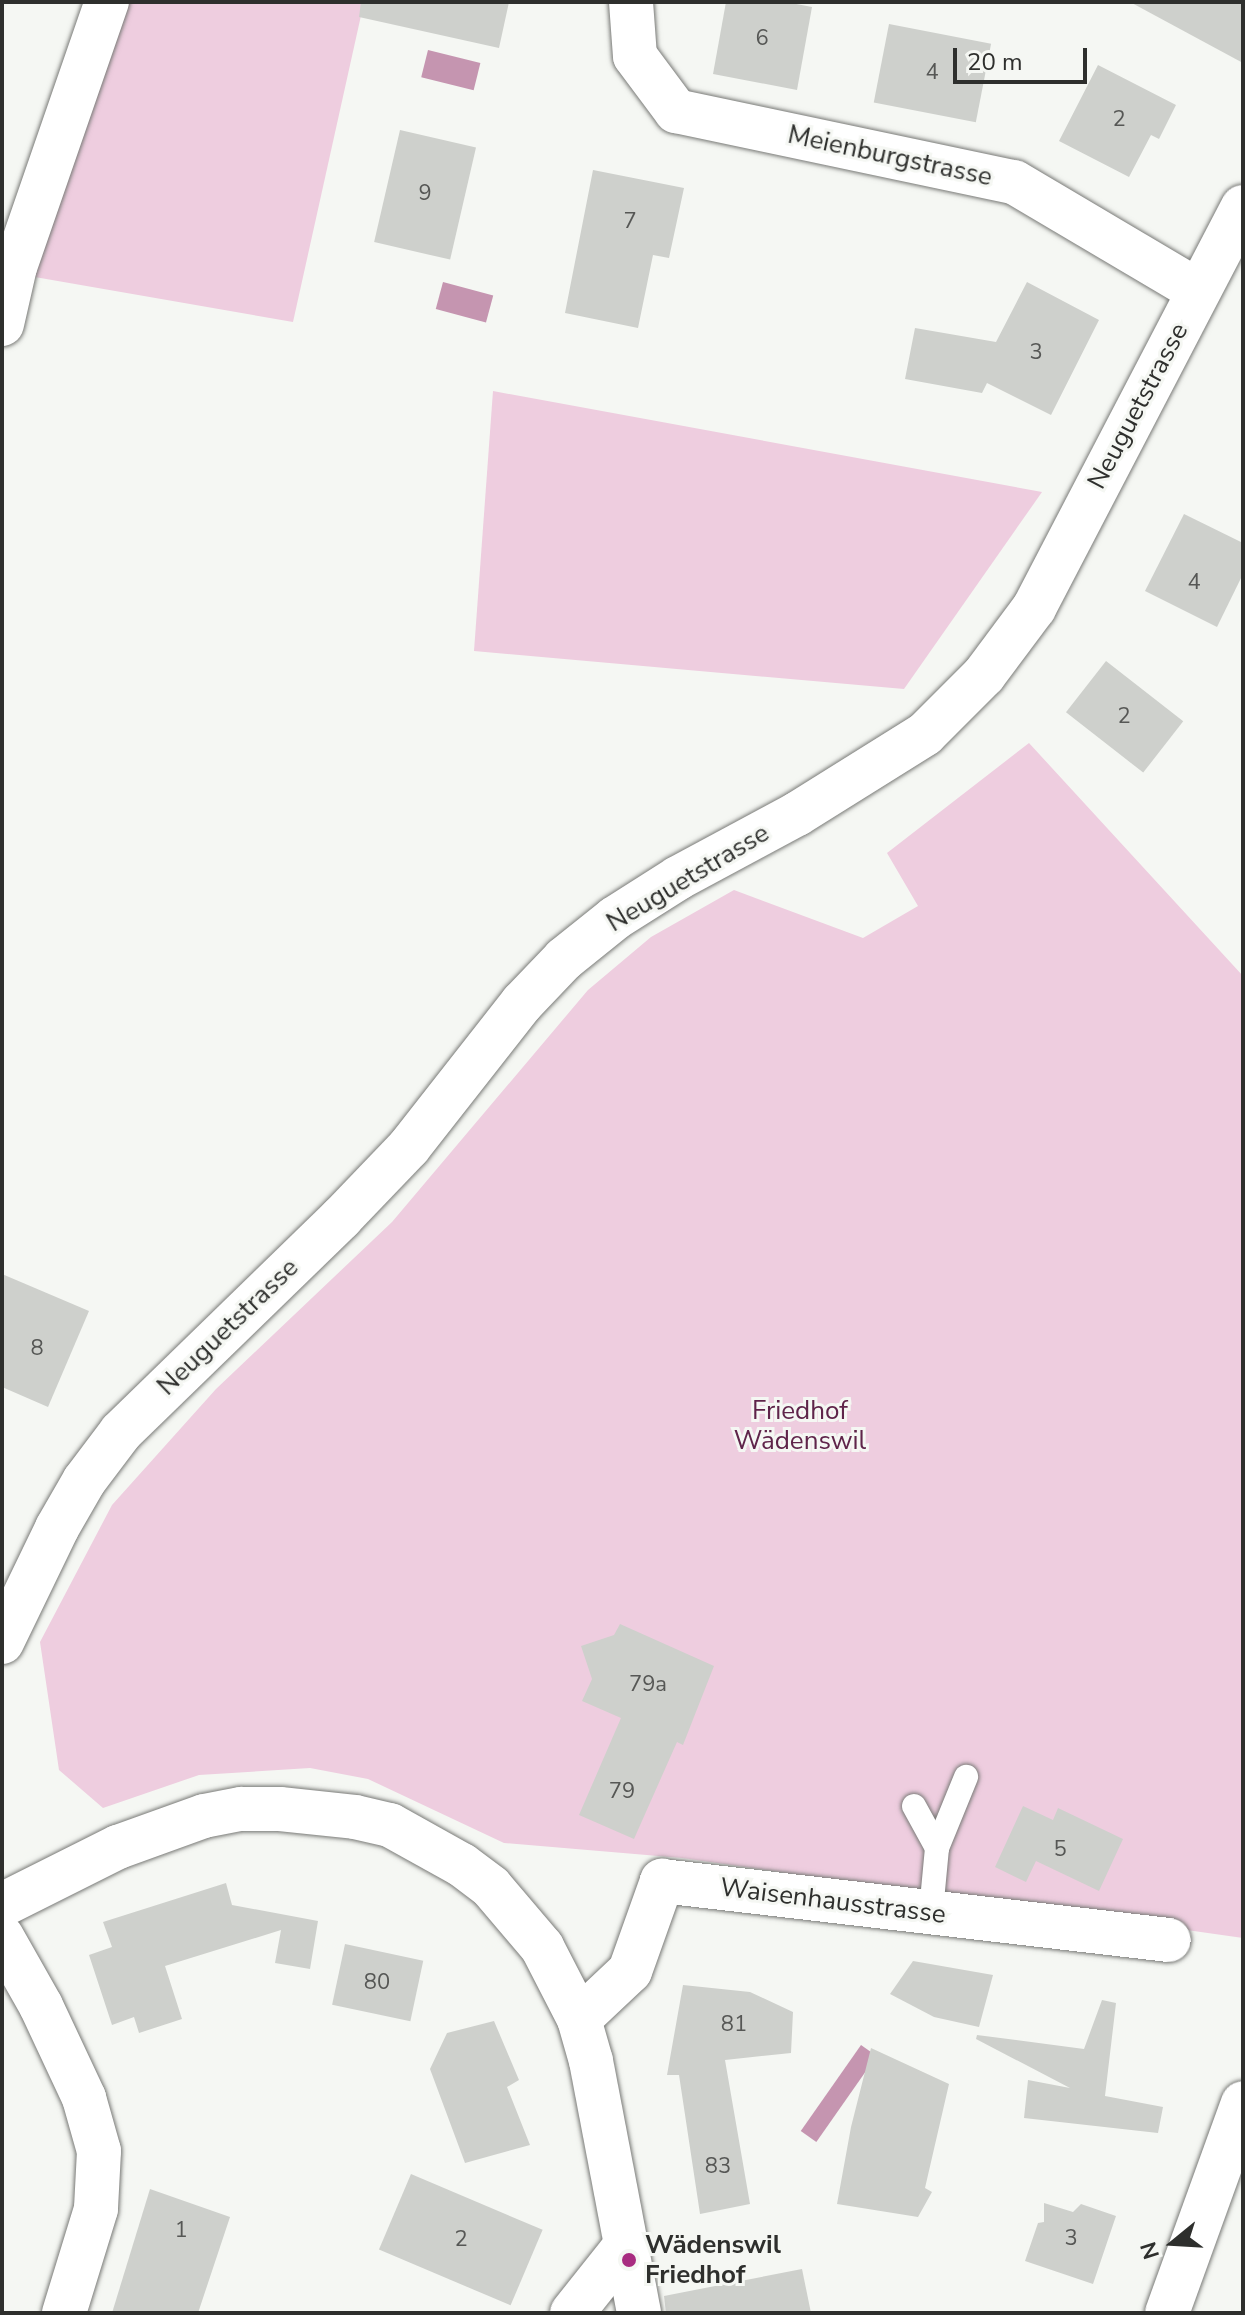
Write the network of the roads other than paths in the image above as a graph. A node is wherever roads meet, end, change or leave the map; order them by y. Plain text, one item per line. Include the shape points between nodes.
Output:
1 (107, 2) edge
2 (631, 2) edge
3 (1243, 207) edge
4 (1198, 291) junction
5 (2, 324) edge
6 (2, 1642) edge
7 (966, 1777) dead end
8 (914, 1806) dead end
9 (937, 1848) junction
10 (2, 1905) edge
11 (931, 1912) junction
12 (2, 1937) edge
13 (1169, 1940) dead end
14 (579, 2019) junction
15 (1243, 2103) edge
16 (626, 2245) junction
17 (64, 2313) edge
18 (572, 2313) edge
19 (639, 2313) edge
20 (1167, 2313) edge

1 - 5 street via 15,267
2 - 4 street, Meienburgstrasse via 635,56 676,111 1014,182
3 - 4 street, Neuguetstrasse
4 - 6 street, Neuguetstrasse via 1034,608 984,675 925,734 797,814 678,878 564,959 522,1003 409,1147 121,1432 57,1528
7 - 9 lane
8 - 9 lane
9 - 11 lane
10 - 14 street via 118,1847 204,1816 280,1809 355,1817 390,1825 430,1845 491,1887 542,1947
11 - 13 street, Waisenhausstrasse
11 - 14 street, Waisenhausstrasse via 662,1881 630,1971
12 - 17 street via 84,2098 99,2151 96,2209
14 - 16 street
15 - 20 street
16 - 18 street
16 - 19 street

